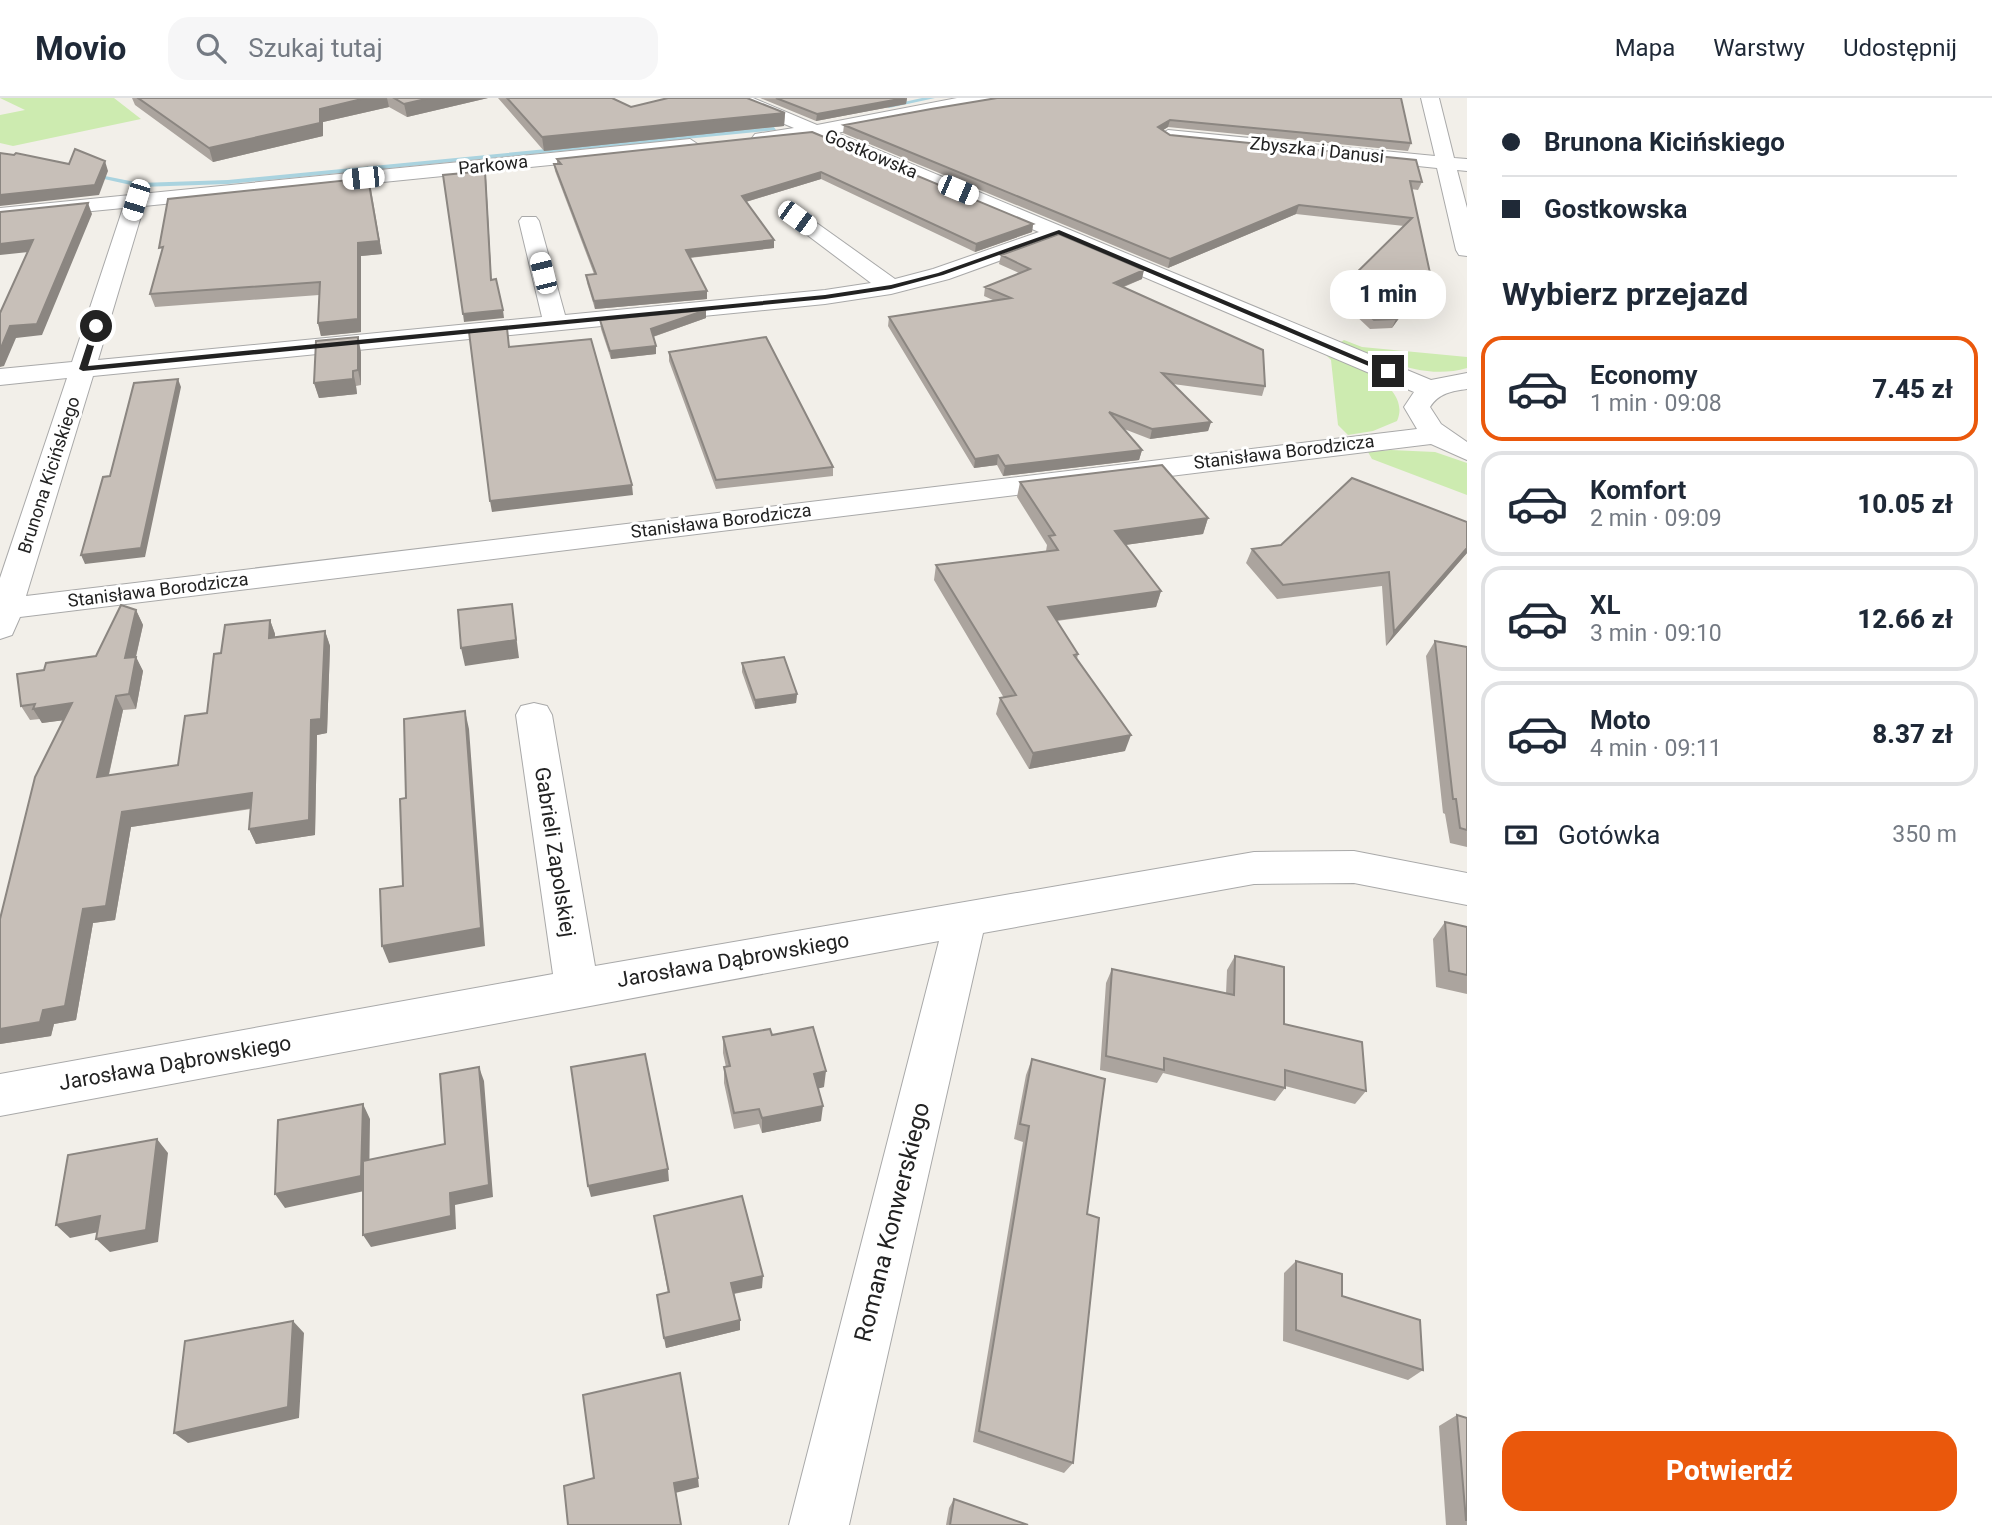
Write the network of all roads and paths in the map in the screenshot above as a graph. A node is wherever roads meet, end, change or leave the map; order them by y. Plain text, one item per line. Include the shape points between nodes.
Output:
1 (738, 98) edge
2 (982, 98) edge
3 (1430, 98) edge
4 (817, 131) junction
5 (1168, 135) edge
6 (747, 139) edge
7 (706, 144) edge
8 (1447, 163) junction
9 (1467, 165) edge
10 (136, 200) junction
11 (0, 214) edge
12 (797, 218) dead end
13 (529, 221) dead end
14 (1059, 232) junction
15 (1467, 250) edge
16 (891, 287) junction
17 (556, 325) junction
18 (83, 369) junction
19 (0, 377) edge
20 (1467, 381) edge
21 (1430, 389) junction
22 (1435, 435) junction
23 (1467, 452) edge
24 (10, 563) edge
25 (3, 619) edge
26 (534, 715) dead end
27 (1467, 889) edge
28 (965, 919) junction
29 (577, 988) junction
30 (0, 1095) edge
31 (820, 1525) edge

1 - 4 street, Gostkowska
2 - 4 street
3 - 8 street
4 - 6 street
4 - 14 street, Gostkowska
5 - 8 street, Zbyszka i Danusi
7 - 10 street, Parkowa
8 - 9 street, Zbyszka i Danusi
8 - 15 street
10 - 11 street, Parkowa
10 - 18 street, Brunona Kicińskiego
12 - 16 street
13 - 17 street
14 - 16 street
14 - 21 street, Gostkowska
16 - 17 street
17 - 18 street
18 - 19 street
18 - 24 street, Brunona Kicińskiego
20 - 21 street
21 - 22 street via 1417,407 1425,426
22 - 23 street
22 - 25 street, Stanisława Borodzicza
24 - 25 street, Brunona Kicińskiego
26 - 29 street, Gabrieli Zapolskiej
27 - 28 street, Jarosława Dąbrowskiego via 1354,867 1254,868
28 - 29 street, Jarosława Dąbrowskiego
28 - 31 street, Romana Konwerskiego
29 - 30 street, Jarosława Dąbrowskiego

